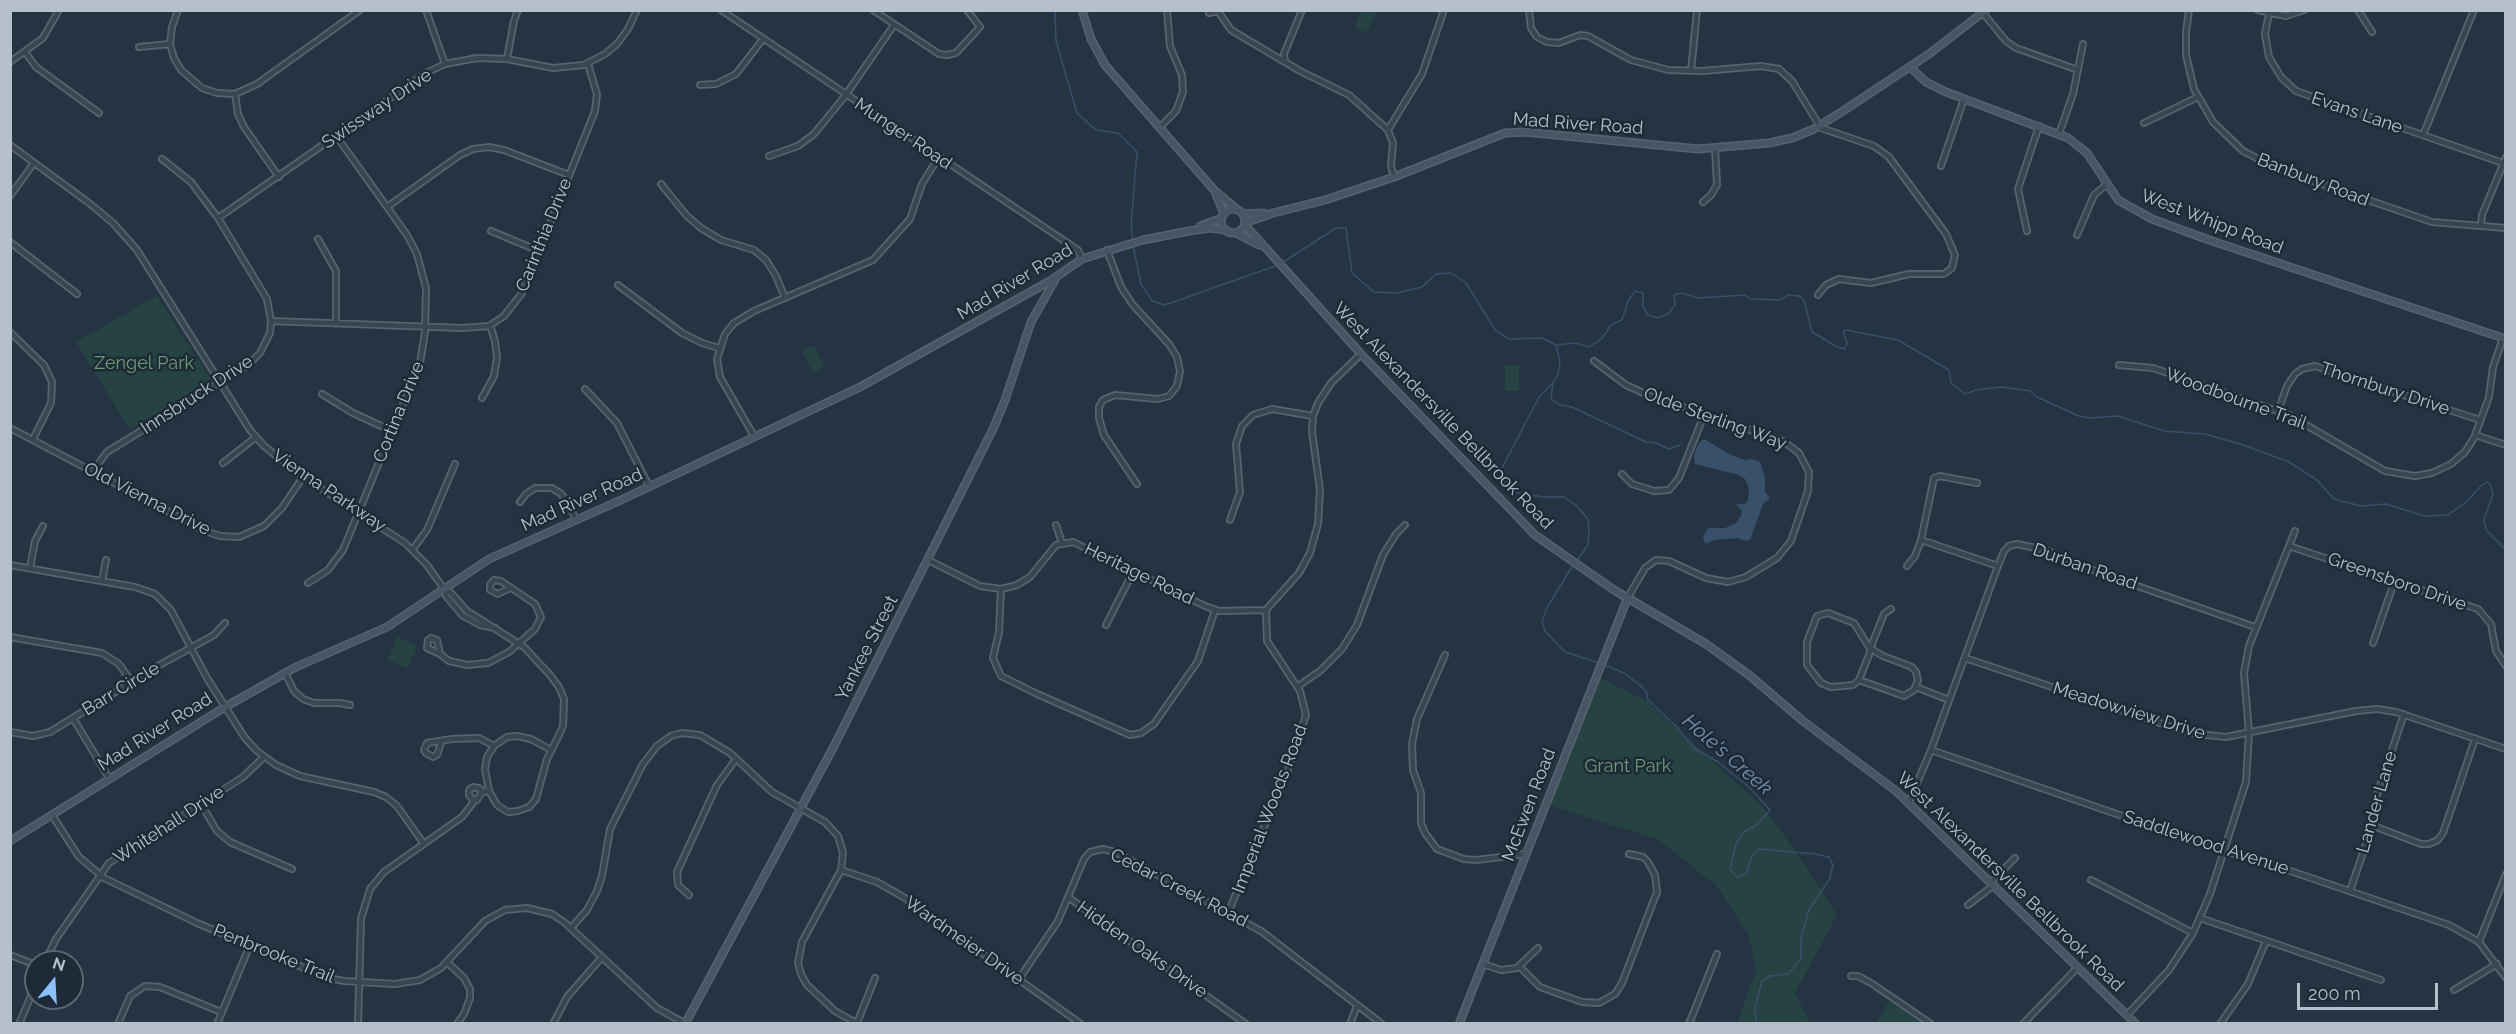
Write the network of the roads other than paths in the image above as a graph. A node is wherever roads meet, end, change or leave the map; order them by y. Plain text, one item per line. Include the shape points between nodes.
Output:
1 (59, 10) edge
2 (178, 10) edge
3 (360, 10) edge
4 (426, 10) edge
5 (518, 10) edge
6 (637, 10) edge
7 (721, 10) edge
8 (873, 10) edge
9 (967, 10) edge
10 (1082, 10) edge
11 (1167, 10) edge
12 (1302, 10) edge
13 (1444, 10) edge
14 (1529, 10) edge
15 (1697, 10) edge
16 (2189, 10) edge
17 (2258, 10) edge
18 (2304, 10) edge
19 (2358, 10) edge
20 (2474, 10) edge
21 (1985, 12) edge
22 (1209, 13) dead end
23 (2269, 13) junction
24 (894, 25) junction
25 (2372, 32) dead end
26 (763, 39) junction
27 (170, 44) junction
28 (2082, 44) dead end
29 (139, 47) dead end
30 (25, 52) junction
31 (507, 59) junction
32 (10, 62) edge
33 (1286, 62) junction
34 (445, 64) junction
35 (588, 64) junction
36 (1910, 67) junction
37 (2078, 70) junction
38 (1691, 71) junction
39 (700, 85) dead end
40 (235, 94) junction
41 (845, 96) junction
42 (2198, 98) junction
43 (1964, 99) junction
44 (99, 112) dead end
45 (2144, 123) dead end
46 (1819, 126) junction
47 (2039, 126) junction
48 (1160, 128) junction
49 (1388, 130) junction
50 (2060, 134) junction
51 (2423, 135) junction
52 (337, 137) junction
53 (10, 145) edge
54 (1715, 148) junction
55 (770, 156) dead end
56 (938, 158) junction
57 (162, 159) dead end
58 (2504, 160) edge
59 (34, 163) junction
60 (1941, 166) dead end
61 (569, 176) junction
62 (279, 177) junction
63 (1394, 177) junction
64 (661, 184) dead end
65 (2106, 185) junction
66 (1215, 191) junction
67 (10, 196) edge
68 (1703, 202) dead end
69 (387, 207) junction
70 (1240, 212) junction
71 (1273, 213) junction
72 (1223, 216) junction
73 (218, 218) junction
74 (1245, 224) junction
75 (2481, 225) junction
76 (2505, 228) edge
77 (1226, 230) junction
78 (491, 231) dead end
79 (1189, 231) junction
80 (2027, 231) dead end
81 (1236, 233) junction
82 (2077, 235) dead end
83 (318, 239) dead end
84 (10, 242) edge
85 (1107, 250) junction
86 (1266, 250) junction
87 (539, 251) junction
88 (1082, 259) junction
89 (1057, 277) junction
90 (618, 285) dead end
91 (77, 294) dead end
92 (1818, 294) dead end
93 (785, 298) junction
94 (271, 321) junction
95 (336, 323) junction
96 (490, 325) junction
97 (425, 327) junction
98 (10, 333) edge
99 (2504, 338) edge
100 (719, 348) junction
101 (1361, 354) junction
102 (1594, 361) dead end
103 (2119, 365) dead end
104 (220, 382) junction
105 (585, 389) dead end
106 (322, 394) dead end
107 (483, 398) dead end
108 (2278, 411) junction
109 (1704, 415) junction
110 (1313, 416) junction
111 (2480, 420) junction
112 (10, 428) edge
113 (392, 431) junction
114 (2475, 435) junction
115 (754, 436) junction
116 (256, 437) junction
117 (33, 439) junction
118 (2505, 446) edge
119 (223, 463) dead end
120 (455, 464) dead end
121 (93, 471) junction
122 (1622, 474) dead end
123 (303, 477) junction
124 (1977, 483) dead end
125 (1137, 484) dead end
126 (649, 486) junction
127 (520, 502) dead end
128 (359, 512) junction
129 (576, 520) junction
130 (1230, 520) dead end
131 (1056, 525) dead end
132 (1406, 525) dead end
133 (43, 526) dead end
134 (2295, 531) dead end
135 (1921, 540) junction
136 (1062, 543) junction
137 (2289, 546) junction
138 (413, 549) junction
139 (106, 560) dead end
140 (928, 560) junction
141 (10, 565) edge
142 (1907, 566) dead end
143 (1998, 566) junction
144 (30, 568) junction
145 (1133, 572) junction
146 (2395, 580) junction
147 (102, 581) junction
148 (308, 583) dead end
149 (510, 588) dead end
150 (444, 590) junction
151 (1001, 590) junction
152 (1628, 597) junction
153 (1891, 609) dead end
154 (1215, 610) junction
155 (1266, 610) junction
156 (225, 623) dead end
157 (1106, 625) dead end
158 (2255, 627) junction
159 (10, 637) edge
160 (518, 643) junction
161 (2373, 644) dead end
162 (191, 648) junction
163 (1871, 648) junction
164 (440, 654) dead end
165 (1445, 655) dead end
166 (1965, 658) junction
167 (2505, 666) edge
168 (285, 673) junction
169 (1859, 680) junction
170 (131, 681) junction
171 (1297, 687) junction
172 (1917, 687) junction
173 (1949, 699) junction
174 (350, 705) dead end
175 (225, 707) junction
176 (2404, 714) junction
177 (73, 718) junction
178 (10, 732) edge
179 (2249, 733) junction
180 (2475, 739) junction
181 (441, 742) dead end
182 (494, 746) junction
183 (2505, 749) edge
184 (551, 750) junction
185 (1931, 750) junction
186 (264, 757) junction
187 (736, 759) junction
188 (109, 778) junction
189 (489, 790) junction
190 (482, 792) junction
191 (475, 800) junction
192 (1909, 802) junction
193 (201, 804) junction
194 (802, 808) junction
195 (52, 815) junction
196 (2371, 825) junction
197 (10, 841) edge
198 (424, 844) junction
199 (2224, 851) junction
200 (1629, 854) dead end
201 (1526, 855) junction
202 (2015, 858) dead end
203 (292, 869) dead end
204 (841, 870) junction
205 (2505, 874) edge
206 (100, 876) junction
207 (2091, 880) dead end
208 (1993, 884) junction
209 (2350, 891) junction
210 (689, 895) dead end
211 (1068, 897) junction
212 (1968, 905) dead end
213 (1228, 913) junction
214 (2200, 918) junction
215 (571, 928) junction
216 (2193, 933) junction
217 (2266, 941) junction
218 (2479, 942) junction
219 (250, 945) junction
220 (1538, 948) dead end
221 (51, 950) edge
222 (1716, 954) dead end
223 (10, 955) edge
224 (602, 957) junction
225 (24, 961) edge
226 (447, 962) junction
227 (1483, 964) junction
228 (2497, 964) junction
229 (1520, 967) junction
230 (2077, 968) junction
231 (1851, 976) dead end
232 (875, 978) dead end
233 (2505, 978) edge
234 (1019, 979) junction
235 (2381, 980) dead end
236 (359, 982) junction
237 (2454, 990) dead end
238 (1357, 1006) junction
239 (221, 1012) junction
240 (2127, 1015) junction
241 (118, 1023) edge
242 (217, 1023) edge
243 (358, 1023) edge
244 (457, 1023) edge
245 (553, 1023) edge
246 (686, 1023) edge
247 (857, 1023) edge
248 (1081, 1023) edge
249 (1246, 1023) edge
250 (1350, 1023) edge
251 (1382, 1023) edge
252 (1459, 1023) edge
253 (1689, 1023) edge
254 (1932, 1023) edge
255 (2023, 1023) edge
256 (2136, 1023) edge
257 (2220, 1023) edge

1 - 30 street via 43,38
2 - 27 street
3 - 40 street via 257,84
4 - 34 street
5 - 31 street
6 - 35 street, Swissway Drive via 617,44
7 - 26 street, Munger Road
8 - 24 street
9 - 24 street via 980,27 956,53 947,55 939,54
10 - 48 street via 1105,65
11 - 48 street via 1170,46 1183,80 1183,92 1176,111
12 - 33 street via 1284,54
13 - 49 street via 1422,74
14 - 38 street via 1531,28 1547,42 1590,36 1631,60 1668,70
15 - 38 street
16 - 42 street, Banbury Road via 2186,55
17 - 23 street
18 - 23 street via 2286,16
19 - 25 street
20 - 51 street
21 - 36 street, Mad River Road
21 - 37 street via 2006,41 2016,48
22 - 33 street via 1213,10 1221,14 1227,27
23 - 51 street, Evans Lane via 2267,48 2272,64 2288,84 2305,95
24 - 41 street
26 - 39 street via 736,74 716,84
26 - 41 street, Munger Road
27 - 29 street
27 - 40 street via 177,64 194,83 209,91
28 - 37 street
30 - 32 street
30 - 44 street via 36,67
31 - 34 street, Swissway Drive via 477,58
31 - 35 street, Swissway Drive via 553,68
33 - 49 street via 1345,92
34 - 52 street, Swissway Drive via 417,79
35 - 61 street, Carinthia Drive via 597,106
36 - 43 street, West Whipp Road via 1926,82
36 - 46 street, Mad River Road
37 - 50 street
38 - 46 street via 1761,66 1779,69 1792,81
40 - 62 street via 244,127
41 - 55 street via 814,134 798,146
41 - 56 street, Munger Road
42 - 45 street
42 - 75 street, Banbury Road via 2228,139 2267,165 2432,222
43 - 47 street, West Whipp Road
43 - 60 street
46 - 54 street, Mad River Road via 1783,140
46 - 92 street via 1874,146 1889,157 1946,234 1955,260 1944,274 1909,274 1871,283 1839,279 1829,282
47 - 50 street, West Whipp Road
47 - 80 street via 2018,189
48 - 66 street
49 - 63 street via 1393,143
50 - 65 street, West Whipp Road via 2087,153
51 - 58 street, Evans Lane
52 - 62 street, Swissway Drive
52 - 69 street, Cortina Drive
53 - 59 street, Vienna Parkway
54 - 63 street, Mad River Road via 1517,132 1491,137
54 - 68 street via 1717,185
56 - 88 street, Munger Road via 1078,250
56 - 93 street via 922,184 910,219 873,260
57 - 73 street via 191,182
58 - 75 street
59 - 67 street
59 - 104 street, Vienna Parkway via 89,203 129,241
61 - 69 street via 504,150 472,149
61 - 87 street, Carinthia Drive
62 - 73 street, Swissway Drive
63 - 71 street, Mad River Road
64 - 93 street via 701,228 721,240 754,250 766,260
65 - 82 street via 2094,195
65 - 99 street, West Whipp Road via 2123,204 2173,227
66 - 70 street
66 - 72 street
69 - 97 street, Cortina Drive via 412,243 422,266 427,297
70 - 71 street, Mad River Road
70 - 72 street via 1232,209
70 - 74 street, West Alexandersville Bellbrook Road
71 - 74 street, Mad River Road
72 - 77 street via 1221,224
72 - 79 street, Mad River Road
73 - 94 street via 267,299
74 - 81 street
74 - 86 street, West Alexandersville Bellbrook Road
75 - 76 street, Banbury Road
77 - 79 street, Mad River Road
77 - 81 street, West Alexandersville Bellbrook Road
78 - 87 street
79 - 85 street, Mad River Road
81 - 86 street, West Alexandersville Bellbrook Road
83 - 95 street via 336,271
84 - 91 street
85 - 88 street, Mad River Road
85 - 125 street via 1120,287 1169,344 1180,371 1177,386 1169,396 1158,399 1115,395 1103,400 1099,408 1104,435
86 - 101 street, West Alexandersville Bellbrook Road
87 - 96 street, Carinthia Drive via 518,300 508,313
88 - 89 street, Mad River Road
89 - 115 street, Mad River Road via 901,366
89 - 140 street, Yankee Street via 1031,322 994,427
90 - 100 street via 682,333
93 - 100 street via 741,318 729,328
94 - 95 street
94 - 104 street, Innsbruck Drive via 260,353
95 - 97 street
96 - 97 street
96 - 107 street via 497,358 494,376
97 - 113 street, Cortina Drive via 420,363
98 - 117 street via 44,365 52,381 51,403
99 - 111 street, Woodbourne Trail via 2495,356
100 - 115 street via 720,377
101 - 110 street via 1326,389
101 - 152 street, West Alexandersville Bellbrook Road via 1526,527 1564,557
102 - 109 street, Olde Sterling Way via 1635,390
103 - 108 street, Woodbourne Trail via 2152,368
104 - 116 street, Vienna Parkway
104 - 121 street, Innsbruck Drive via 107,452
105 - 126 street via 617,423
106 - 113 street
108 - 111 street, Thornbury Drive via 2295,374 2315,366
108 - 114 street, Woodbourne Trail via 2304,422 2375,466 2406,476 2432,474 2451,464 2465,452
109 - 122 street via 1679,478 1669,490 1654,491 1632,484
109 - 152 street, Olde Sterling Way via 1783,441 1803,459 1809,485 1791,541 1777,558 1734,581 1715,581 1669,561 1656,560 1645,568
110 - 130 street via 1272,409 1253,415 1242,426 1236,444 1240,492
110 - 155 street via 1320,490 1318,525 1299,573
111 - 114 street, Woodbourne Trail
112 - 117 street, Old Vienna Drive
113 - 128 street, Cortina Drive
114 - 118 street
115 - 126 street, Mad River Road
116 - 119 street
116 - 123 street, Vienna Parkway via 272,455
117 - 121 street, Old Vienna Drive
120 - 138 street via 427,530
121 - 123 street, Old Vienna Drive via 205,531 230,537 264,526
123 - 128 street, Vienna Parkway
124 - 135 street via 1934,478
126 - 129 street, Mad River Road
127 - 129 street via 535,488 552,488 568,502
128 - 138 street, Vienna Parkway
128 - 148 street, Cortina Drive via 340,556
129 - 150 street, Mad River Road via 489,559
131 - 136 street
132 - 171 street via 1383,555 1357,626 1342,649
133 - 144 street via 35,541
134 - 137 street
135 - 142 street
135 - 143 street
136 - 145 street, Heritage Road via 1078,544
136 - 151 street, Heritage Road via 1053,547 1030,577
137 - 146 street, Greensboro Drive
137 - 158 street
138 - 150 street, Vienna Parkway
139 - 147 street
140 - 151 street via 980,586
140 - 194 street, Yankee Street
141 - 144 street
143 - 158 street, Durban Road via 2004,550 2012,544 2045,550
143 - 166 street, Durban Road
144 - 147 street
145 - 154 street, Heritage Road
145 - 157 street
146 - 161 street
146 - 167 street, Greensboro Drive via 2480,610 2491,624 2496,651
147 - 162 street via 140,588 160,598 171,610
149 - 160 street via 535,604 541,614 535,629
150 - 160 street, Vienna Parkway via 467,611
150 - 168 street, Mad River Road via 378,632
151 - 154 street via 993,658 1001,676 1130,735 1154,724 1198,660
152 - 192 street, West Alexandersville Bellbrook Road via 1738,667
152 - 201 street, McEwen Road
153 - 163 street via 1884,615
154 - 155 street, Heritage Road
155 - 171 street, Imperial Woods Road via 1267,641
156 - 162 street, Barr Circle via 214,635
158 - 179 street via 2244,673
159 - 170 street via 102,653 118,664
160 - 164 street via 502,657 482,665 458,663
160 - 184 street, Vienna Parkway via 550,675 564,699 563,726
162 - 170 street, Barr Circle
162 - 175 street
163 - 169 street
163 - 169 street via 1854,623 1828,613 1817,616 1806,648 1810,670 1821,683 1831,687 1853,685
163 - 172 street via 1914,669
165 - 201 street via 1417,719 1412,744 1425,833 1437,849 1464,859
166 - 173 street, Durban Road
166 - 179 street, Meadowview Drive via 2190,733 2219,738
168 - 174 street via 303,699
168 - 175 street, Mad River Road
169 - 172 street via 1901,696
170 - 177 street, Barr Circle
171 - 213 street, Imperial Woods Road via 1306,710 1301,735
172 - 173 street
173 - 185 street, Durban Road
175 - 186 street via 245,738
175 - 188 street, Mad River Road
176 - 179 street, Meadowview Drive via 2366,710
176 - 180 street, Meadowview Drive
176 - 196 street, Lander Lane
177 - 178 street, Barr Circle via 40,735
177 - 188 street
179 - 199 street via 2246,782
180 - 183 street, Meadowview Drive
180 - 196 street via 2438,840 2421,844
181 - 182 street via 474,737
182 - 184 street via 507,737 517,736
182 - 189 street via 486,762
184 - 189 street via 538,795 529,807 504,810
185 - 192 street, Durban Road
185 - 199 street, Saddlewood Avenue
186 - 193 street, Whitehall Drive via 243,777
186 - 198 street via 300,776 386,797
187 - 194 street via 768,790
187 - 210 street via 717,785 677,872 678,885
187 - 215 street via 705,737 694,734 676,735 657,746 634,778 610,829 597,891
188 - 195 street, Mad River Road
189 - 190 street
190 - 191 street
190 - 191 street via 476,787 469,790
191 - 198 street via 462,818
192 - 208 street, West Alexandersville Bellbrook Road
193 - 203 street via 217,831 230,842
193 - 206 street, Whitehall Drive via 116,858
194 - 204 street via 825,822 838,836 843,853
194 - 246 street, Yankee Street
195 - 197 street, Mad River Road
195 - 206 street, Penbrooke Trail via 79,857
196 - 209 street, Lander Lane
198 - 236 street via 384,872 367,894 361,919
199 - 209 street, Saddlewood Avenue
199 - 214 street
200 - 229 street via 1648,862 1657,892 1615,994 1599,1003 1582,1002 1540,987
201 - 227 street, McEwen Road
202 - 208 street
204 - 234 street, Wardmeier Drive via 897,893
204 - 247 street via 802,942 798,963 807,985 835,1011
205 - 218 street
206 - 219 street, Penbrooke Trail
206 - 221 street, Whitehall Drive
207 - 216 street
208 - 212 street
208 - 230 street, West Alexandersville Bellbrook Road
209 - 218 street, Saddlewood Avenue via 2449,925
211 - 213 street, Cedar Creek Road via 1084,859 1090,852 1102,849 1115,852
211 - 234 street, Cedar Creek Road via 1054,928
211 - 249 street, Hidden Oaks Drive
213 - 238 street, Cedar Creek Road via 1273,939
214 - 216 street
214 - 217 street
215 - 224 street, Penbrooke Trail
215 - 226 street, Penbrooke Trail via 544,911 505,910 479,926
216 - 240 street via 2169,970
217 - 235 street
217 - 257 street via 2248,984
218 - 228 street
219 - 236 street, Penbrooke Trail via 328,978
219 - 239 street
220 - 229 street
222 - 253 street
223 - 225 street
224 - 245 street via 572,990
224 - 246 street, Penbrooke Trail via 657,1008
226 - 236 street, Penbrooke Trail via 426,977 407,983
226 - 244 street via 470,989 464,1014
227 - 229 street via 1501,970
227 - 252 street, McEwen Road
228 - 233 street
228 - 237 street
230 - 240 street, West Alexandersville Bellbrook Road
230 - 255 street
231 - 254 street via 1871,983
232 - 247 street
234 - 248 street, Wardmeier Drive
236 - 243 street
238 - 250 street
238 - 251 street, Cedar Creek Road
239 - 241 street via 150,986 139,988 130,996
239 - 242 street
240 - 256 street, West Alexandersville Bellbrook Road

